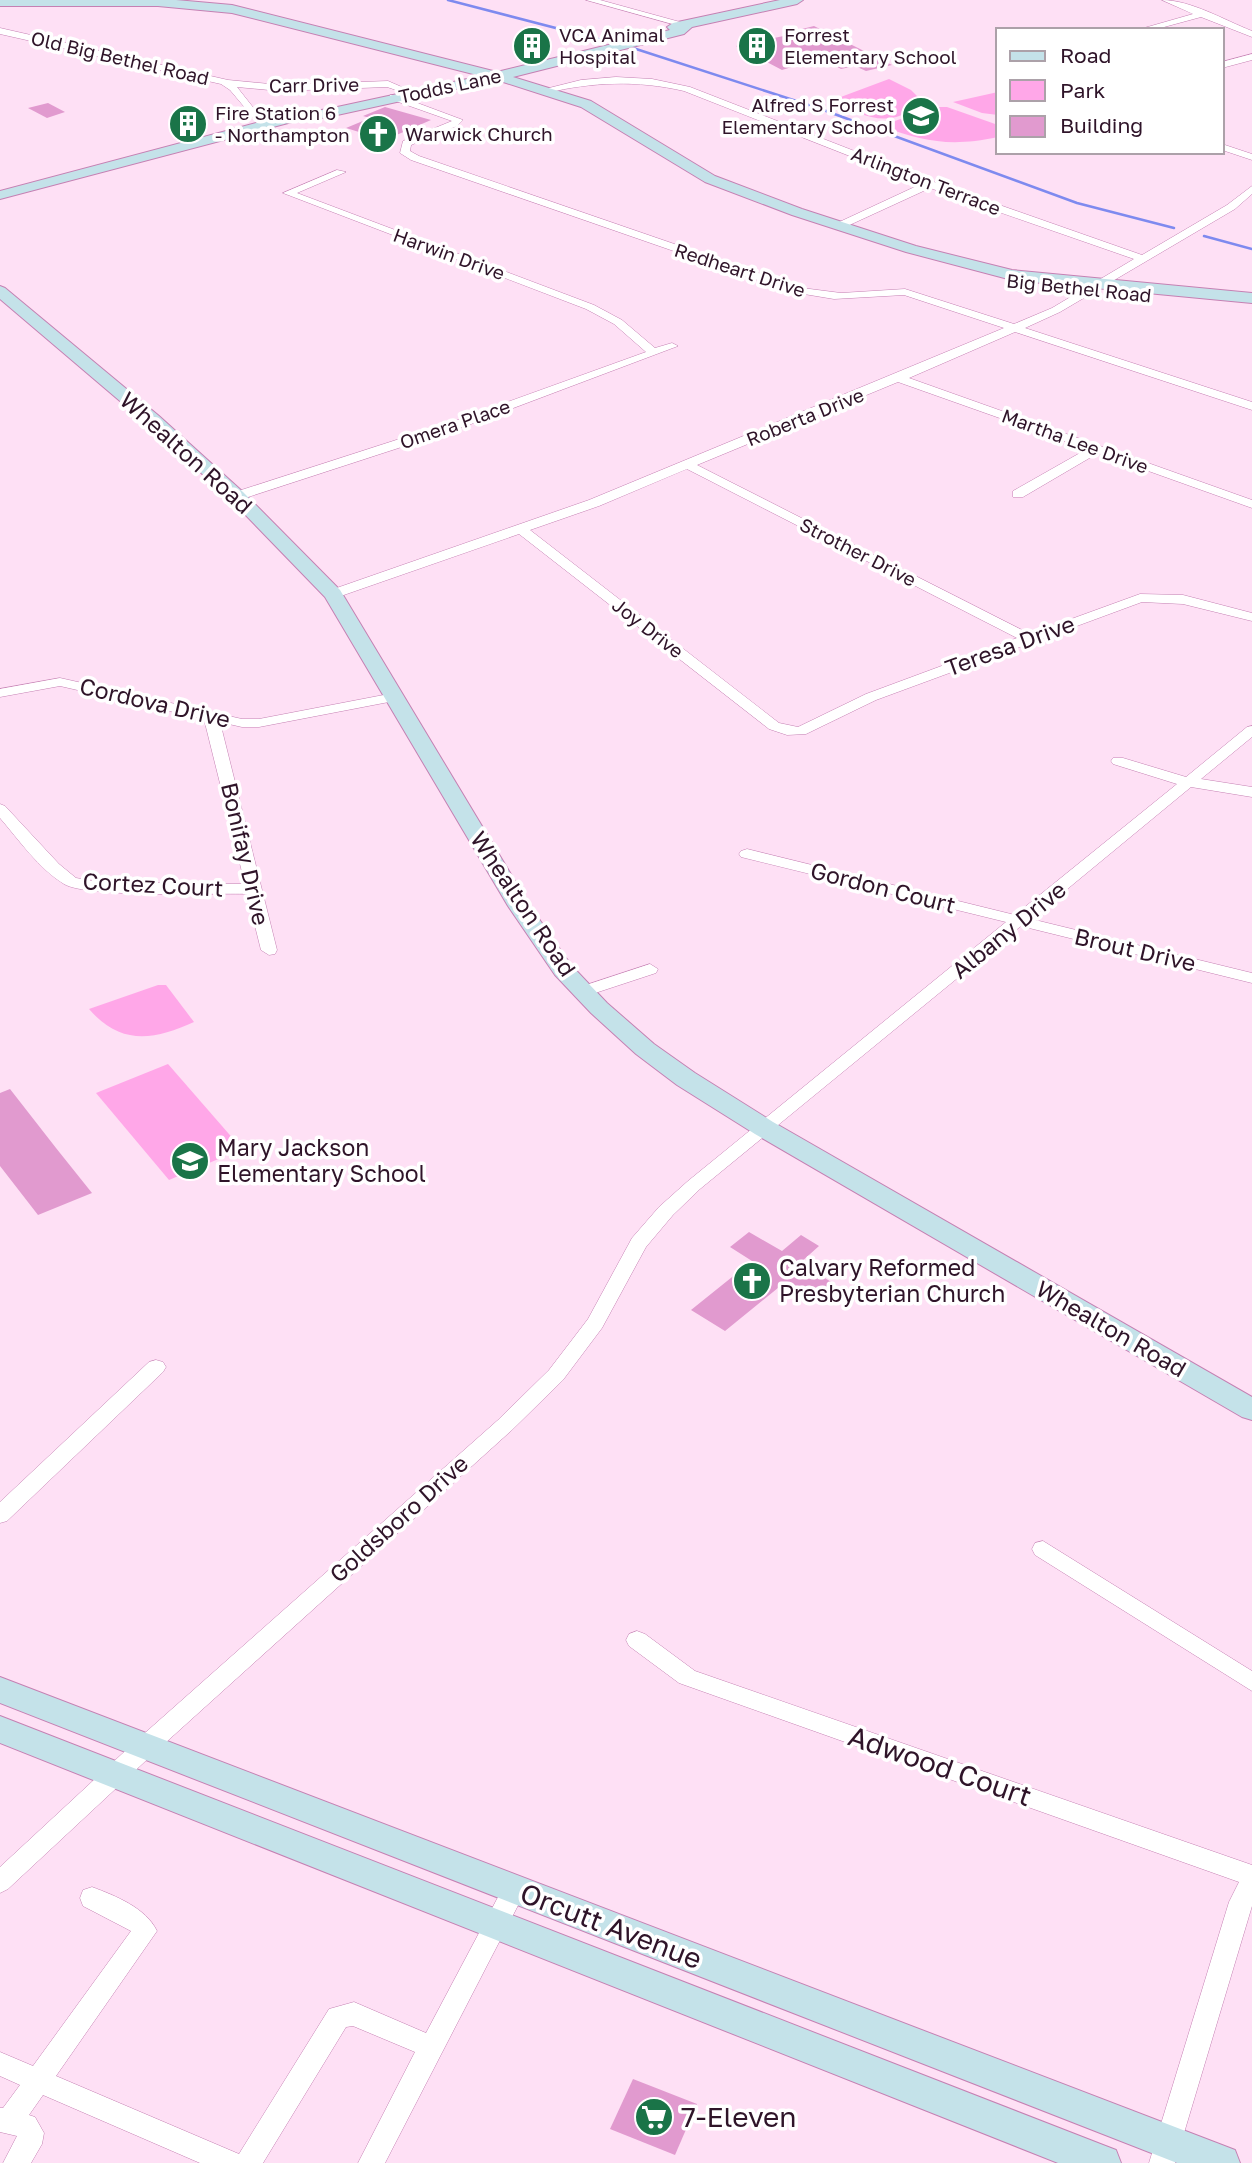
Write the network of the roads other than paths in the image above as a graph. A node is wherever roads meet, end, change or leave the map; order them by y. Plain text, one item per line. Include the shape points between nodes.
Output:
1 (590, 0) edge
2 (797, 0) edge
3 (1166, 0) edge
4 (0, 2) edge
5 (1203, 14) junction
6 (687, 25) junction
7 (1148, 28) edge
8 (2, 33) edge
9 (1252, 34) edge
10 (374, 46) junction
11 (1252, 57) edge
12 (1224, 64) edge
13 (467, 74) junction
14 (483, 75) junction
15 (498, 76) junction
16 (228, 83) junction
17 (545, 90) junction
18 (396, 93) junction
19 (602, 115) junction
20 (262, 125) junction
21 (1224, 148) edge
22 (1252, 157) edge
23 (341, 172) dead end
24 (930, 184) junction
25 (1252, 188) edge
26 (0, 195) edge
27 (839, 226) junction
28 (1144, 259) junction
29 (1098, 287) junction
30 (0, 291) edge
31 (1252, 298) edge
32 (1252, 305) edge
33 (1015, 327) junction
34 (672, 346) dead end
35 (654, 353) junction
36 (898, 378) junction
37 (1252, 406) edge
38 (1096, 449) junction
39 (688, 465) junction
40 (1018, 494) dead end
41 (237, 496) junction
42 (1252, 503) edge
43 (522, 530) junction
44 (333, 594) junction
45 (1252, 617) edge
46 (1029, 639) junction
47 (0, 693) edge
48 (394, 697) junction
49 (211, 716) junction
50 (775, 726) joint
51 (1252, 730) edge
52 (1118, 761) dead end
53 (1188, 782) junction
54 (1252, 792) edge
55 (0, 809) edge
56 (747, 854) dead end
57 (252, 889) junction
58 (1019, 922) junction
59 (269, 950) dead end
60 (650, 969) dead end
61 (1252, 978) edge
62 (583, 992) junction
63 (764, 1128) junction
64 (156, 1367) dead end
65 (1252, 1410) edge
66 (0, 1515) edge
67 (1043, 1549) dead end
68 (637, 1640) dead end
69 (1252, 1682) edge
70 (0, 1690) edge
71 (0, 1728) edge
72 (145, 1746) junction
73 (115, 1774) junction
74 (4, 1872) edge
75 (1252, 1879) edge
76 (514, 1890) junction
77 (92, 1898) dead end
78 (496, 1923) junction
79 (431, 2048) junction
80 (0, 2064) edge
81 (39, 2081) junction
82 (5, 2120) edge
83 (1164, 2153) edge
84 (16, 2163) edge
85 (230, 2163) edge
86 (248, 2163) edge
87 (371, 2163) edge
88 (1103, 2163) edge
89 (1222, 2163) edge

1 - 6 street
2 - 6 main road, Todds Lane
3 - 5 street
4 - 10 main road, Big Bethel Road via 213,6
5 - 7 street
5 - 9 street
6 - 14 main road, Todds Lane
6 - 15 main road, Todds Lane via 681,31 581,58
8 - 16 street, Old Big Bethel Road
10 - 13 main road, Big Bethel Road
10 - 14 main road, Big Bethel Road
11 - 12 street
13 - 14 main road, Big Bethel Road
13 - 18 main road, Todds Lane
14 - 15 main road, Big Bethel Road
14 - 18 main road, Todds Lane
14 - 19 main road, Big Bethel Road
15 - 17 main road, Big Bethel Road
16 - 18 street, Carr Drive via 271,88 388,84
16 - 20 street, Old Big Bethel Road
17 - 19 main road, Big Bethel Road via 586,104
17 - 24 street, Arlington Terrace via 613,80 670,84
18 - 20 main road, Todds Lane via 317,107
18 - 33 street, Redheart Drive via 458,120 407,143 405,153 415,158 796,290 844,296 905,292
19 - 27 main road, Big Bethel Road via 710,179
20 - 26 main road, Todds Lane
21 - 22 street
23 - 35 street, Harwin Drive via 288,192 590,307
24 - 27 street
24 - 28 street, Arlington Terrace
25 - 28 street, Roberta Drive via 1236,209
27 - 29 main road, Big Bethel Road via 982,276
28 - 29 street, Roberta Drive
29 - 31 main road, Big Bethel Road
29 - 32 main road, Big Bethel Road
29 - 33 street, Roberta Drive
30 - 41 main road, Whealton Road
33 - 36 street, Roberta Drive
33 - 37 street, Redheart Drive
34 - 35 street, Omera Place
35 - 41 street, Omera Place via 459,424
36 - 38 street, Martha Lee Drive
36 - 39 street, Roberta Drive
38 - 40 street
38 - 42 street, Martha Lee Drive
39 - 43 street, Roberta Drive
39 - 46 street, Strother Drive
41 - 44 main road, Whealton Road
43 - 44 street, Roberta Drive
43 - 50 street, Joy Drive
44 - 48 main road, Whealton Road
45 - 46 street, Teresa Drive via 1158,595
46 - 50 street, Teresa Drive via 871,697 801,731
47 - 49 street, Cordova Drive via 60,682
48 - 49 street, Cordova Drive via 259,723
48 - 62 main road, Whealton Road via 519,906
49 - 57 street, Bonifay Drive
51 - 53 street, Albany Drive
52 - 53 street
53 - 54 street
53 - 58 street, Albany Drive
55 - 57 street, Cortez Court via 71,882 99,887
56 - 58 street, Gordon Court
57 - 59 street, Bonifay Drive
58 - 61 street, Brout Drive
58 - 63 street, Albany Drive
60 - 62 street
62 - 63 main road, Whealton Road via 645,1049
63 - 65 main road, Whealton Road
63 - 72 street, Goldsboro Drive via 666,1211 634,1251 595,1323 555,1375 521,1409
64 - 66 street
67 - 69 street
68 - 75 street, Adwood Court via 687,1677
70 - 72 main road, Orcutt Avenue
71 - 73 main road, Orcutt Avenue
72 - 73 street, Goldsboro Drive
72 - 76 main road, Orcutt Avenue
73 - 74 street, Goldsboro Drive
73 - 78 main road, Orcutt Avenue
75 - 83 street
76 - 78 street
76 - 83 main road, Orcutt Avenue
77 - 81 street via 139,1922 145,1931
78 - 79 street
78 - 88 main road, Orcutt Avenue
79 - 86 street via 354,2014 338,2017
79 - 87 street
80 - 81 street
81 - 82 street
81 - 85 street
82 - 84 street via 26,2126 31,2133
83 - 89 main road, Orcutt Avenue

